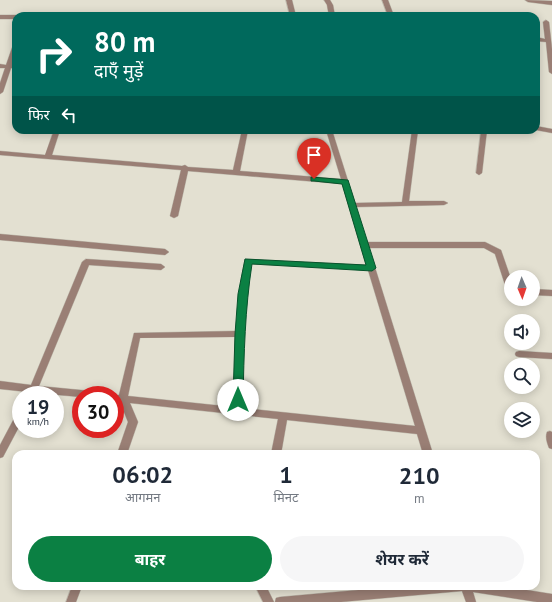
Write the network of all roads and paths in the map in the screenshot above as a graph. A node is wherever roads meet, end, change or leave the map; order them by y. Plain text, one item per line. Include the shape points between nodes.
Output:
1 (289, 0) edge
2 (327, 0) edge
3 (385, 0) edge
4 (528, 0) edge
5 (545, 1) edge
6 (552, 3) edge
7 (292, 12) edge
8 (331, 12) edge
9 (390, 12) edge
10 (0, 17) edge
11 (12, 17) edge
12 (546, 22) dead end
13 (540, 39) edge
14 (548, 40) junction
15 (12, 56) edge
16 (0, 66) edge
17 (8, 66) junction
18 (12, 66) edge
19 (552, 72) edge
20 (0, 92) edge
21 (540, 129) edge
22 (552, 131) edge
23 (56, 134) edge
24 (244, 134) edge
25 (330, 134) edge
26 (414, 134) edge
27 (484, 134) edge
28 (0, 153) edge
29 (48, 156) junction
30 (185, 168) junction
31 (236, 172) junction
32 (480, 173) dead end
33 (345, 182) junction
34 (444, 203) dead end
35 (405, 204) junction
36 (352, 205) junction
37 (174, 216) dead end
38 (0, 237) edge
39 (365, 245) junction
40 (164, 252) dead end
41 (161, 267) dead end
42 (372, 268) junction
43 (504, 270) edge
44 (540, 292) edge
45 (552, 293) edge
46 (240, 334) junction
47 (519, 354) dead end
48 (552, 356) edge
49 (0, 385) edge
50 (34, 386) edge
51 (122, 386) edge
52 (12, 388) edge
53 (124, 399) edge
54 (124, 407) edge
55 (238, 411) junction
56 (283, 416) junction
57 (12, 431) edge
58 (421, 431) junction
59 (552, 436) edge
60 (552, 445) edge
61 (123, 450) edge
62 (277, 450) edge
63 (427, 450) edge
64 (0, 454) edge
65 (76, 590) edge
66 (262, 590) edge
67 (417, 590) edge
68 (468, 590) edge
69 (493, 590) edge
70 (552, 599) edge
71 (72, 602) edge
72 (269, 602) edge
73 (280, 602) edge
74 (471, 602) edge

1 - 7 street
2 - 8 street
3 - 9 street
4 - 5 street
5 - 6 street
10 - 11 street
12 - 14 street
13 - 14 street
14 - 19 street
15 - 17 street
16 - 17 street
17 - 18 street
17 - 20 street
21 - 22 street
23 - 29 street
24 - 31 street
25 - 33 street
26 - 35 street
27 - 32 street
28 - 29 street
29 - 30 street
30 - 31 street
30 - 37 street
31 - 33 street
33 - 36 street
34 - 35 street
35 - 36 street
36 - 39 street
38 - 40 street
39 - 42 street
39 - 43 street via 485,245 498,252
41 - 50 street via 86,262
42 - 46 street via 248,261
42 - 58 street
44 - 45 street
46 - 51 street via 137,335
46 - 55 street
47 - 48 street
49 - 52 street
53 - 55 street
54 - 61 street via 133,422
55 - 56 street
56 - 58 street
56 - 62 street
57 - 64 street
58 - 63 street
59 - 60 street via 550,435
65 - 71 street
66 - 72 street
67 - 73 street
68 - 74 street
69 - 70 street

